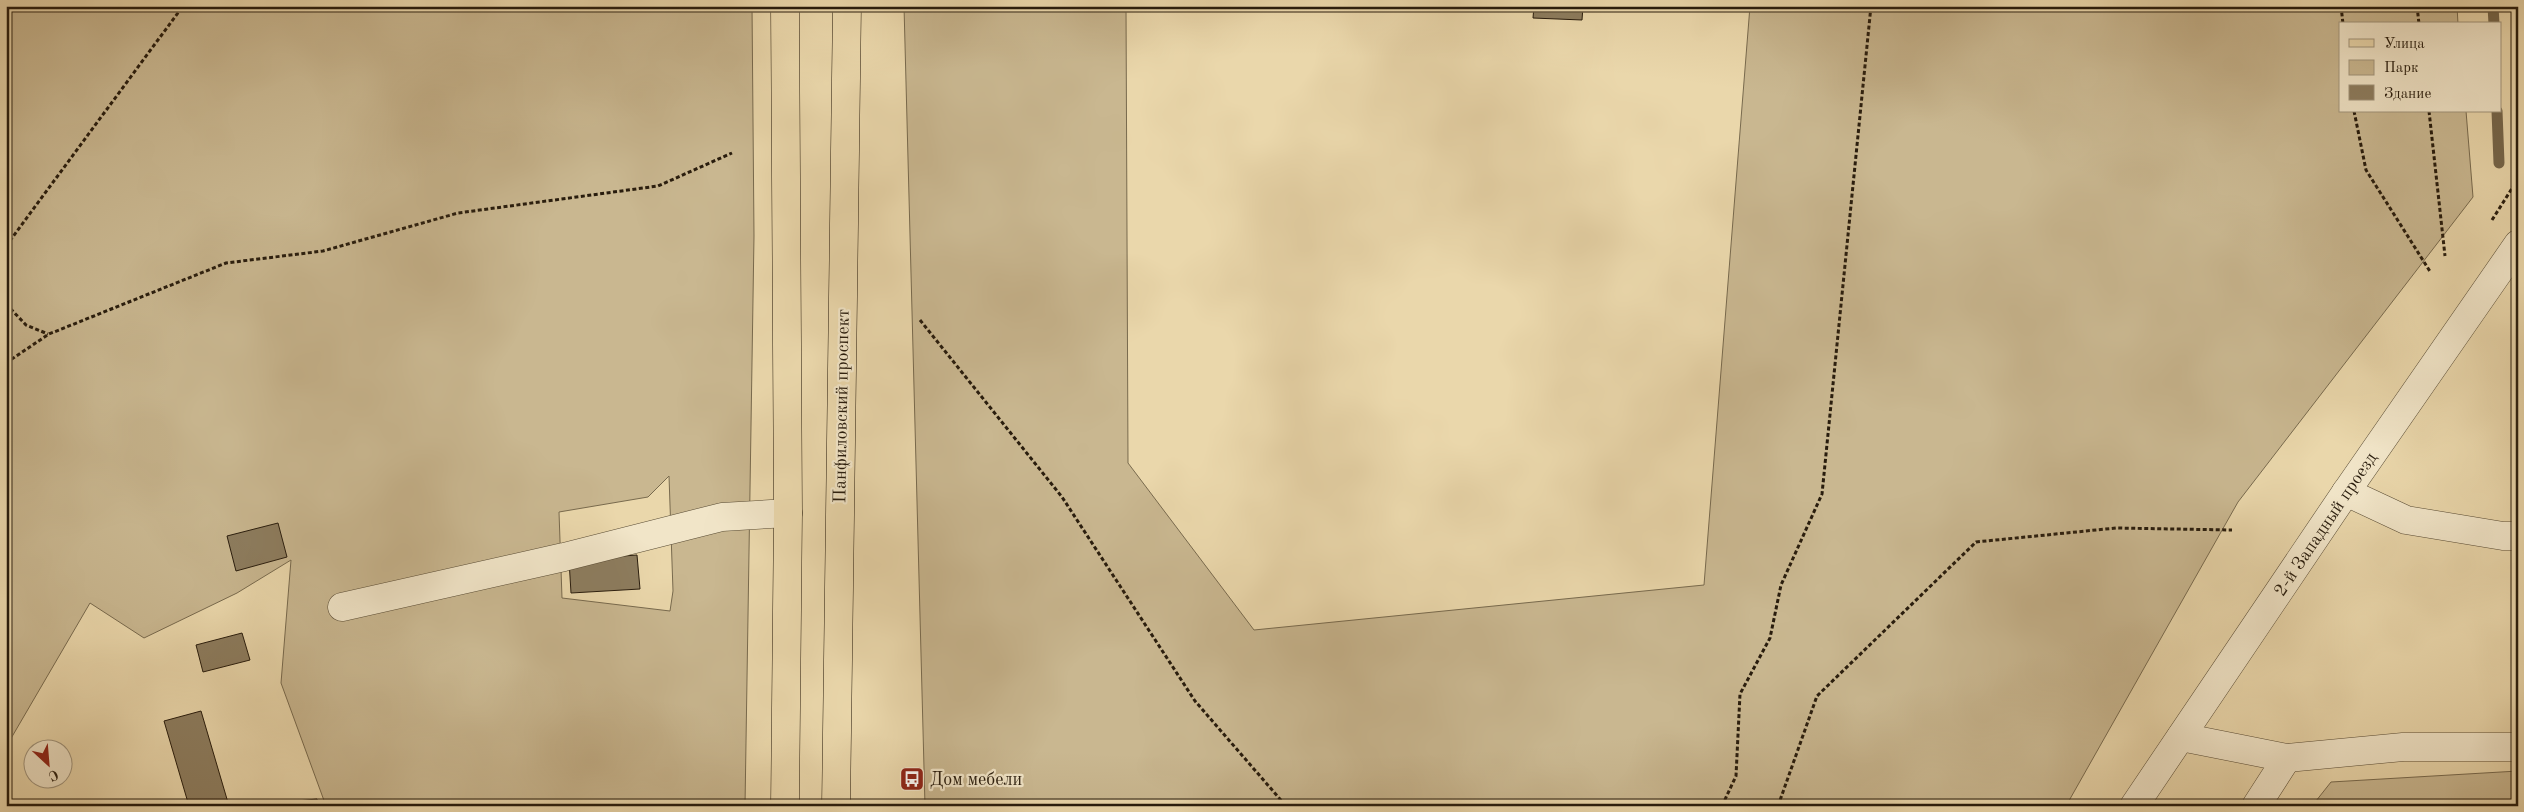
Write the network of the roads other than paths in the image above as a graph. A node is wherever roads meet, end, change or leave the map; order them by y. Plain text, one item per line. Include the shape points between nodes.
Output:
1 (785, 6) edge
2 (847, 6) edge
3 (2518, 244) edge
4 (2346, 492) junction
5 (788, 513) junction
6 (2518, 536) edge
7 (342, 607) dead end
8 (2181, 737) junction
9 (2518, 747) edge
10 (2287, 758) junction
11 (785, 806) edge
12 (836, 806) edge
13 (2134, 806) edge
14 (2256, 806) edge

1 - 5 main road
2 - 12 main road, Панфиловский проспект
3 - 4 street, 2-й Западный проезд
4 - 6 street via 2406,520
4 - 8 street, 2-й Западный проезд
5 - 7 street via 722,517
5 - 11 main road
8 - 10 street
8 - 13 street, 2-й Западный проезд
9 - 10 street via 2403,747
10 - 14 street

